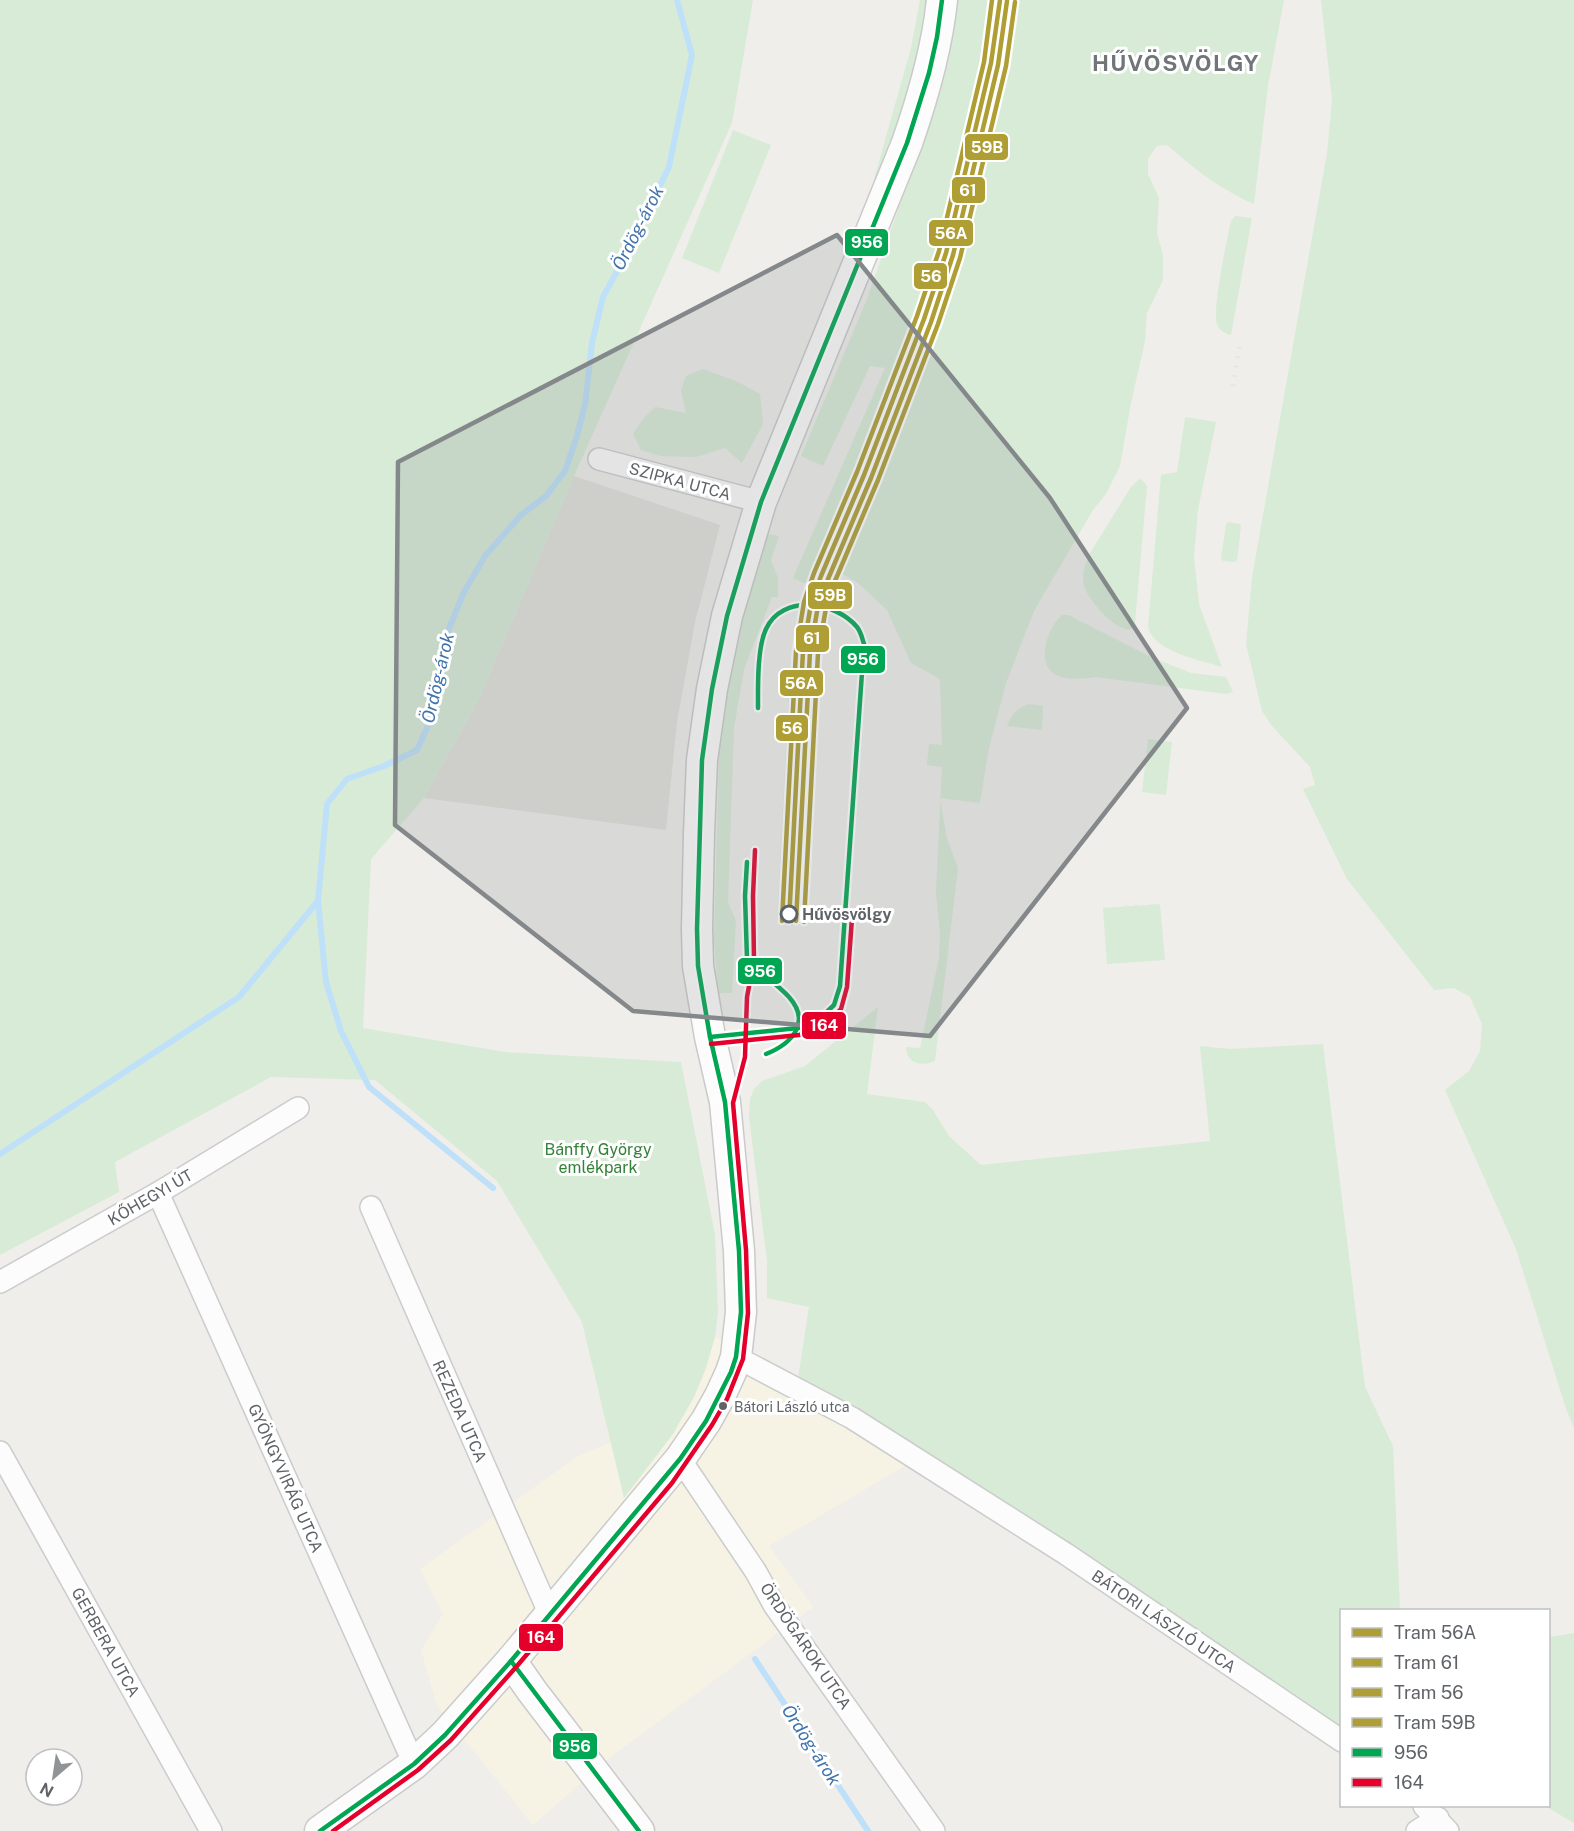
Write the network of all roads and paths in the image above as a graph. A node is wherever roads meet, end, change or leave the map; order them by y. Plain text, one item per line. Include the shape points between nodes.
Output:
1 (942, 0) edge
2 (599, 459) dead end
3 (761, 502) junction
4 (298, 1108) dead end
5 (158, 1193) junction
6 (371, 1207) dead end
7 (0, 1282) edge
8 (736, 1357) junction
9 (0, 1452) edge
10 (680, 1459) junction
11 (550, 1615) junction
12 (511, 1661) junction
13 (1340, 1741) edge
14 (414, 1764) junction
15 (1437, 1818) edge
16 (211, 1831) edge
17 (320, 1831) edge
18 (639, 1831) edge
19 (934, 1831) edge
20 (1417, 1831) edge

1 - 3 main road via 933,58 907,143
2 - 3 street, SZIPKA UTCA
3 - 8 main road via 727,616 712,689 702,760 699,833 698,966 725,1102 739,1251 741,1312
4 - 5 street, KŐHEGYI ÚT
5 - 7 street, KŐHEGYI ÚT
5 - 14 street, GYÖNGYVIRÁG UTCA
6 - 11 street, REZEDA UTCA
8 - 10 main road via 720,1396
8 - 13 street, BÁTORI LÁSZLÓ UTCA via 852,1418 1066,1554
9 - 16 street, GERBERA UTCA
10 - 11 main road
10 - 19 street, ÖRDÖGÁROK UTCA via 774,1605
11 - 12 main road
12 - 14 main road
12 - 18 main road
14 - 17 main road
15 - 20 street

